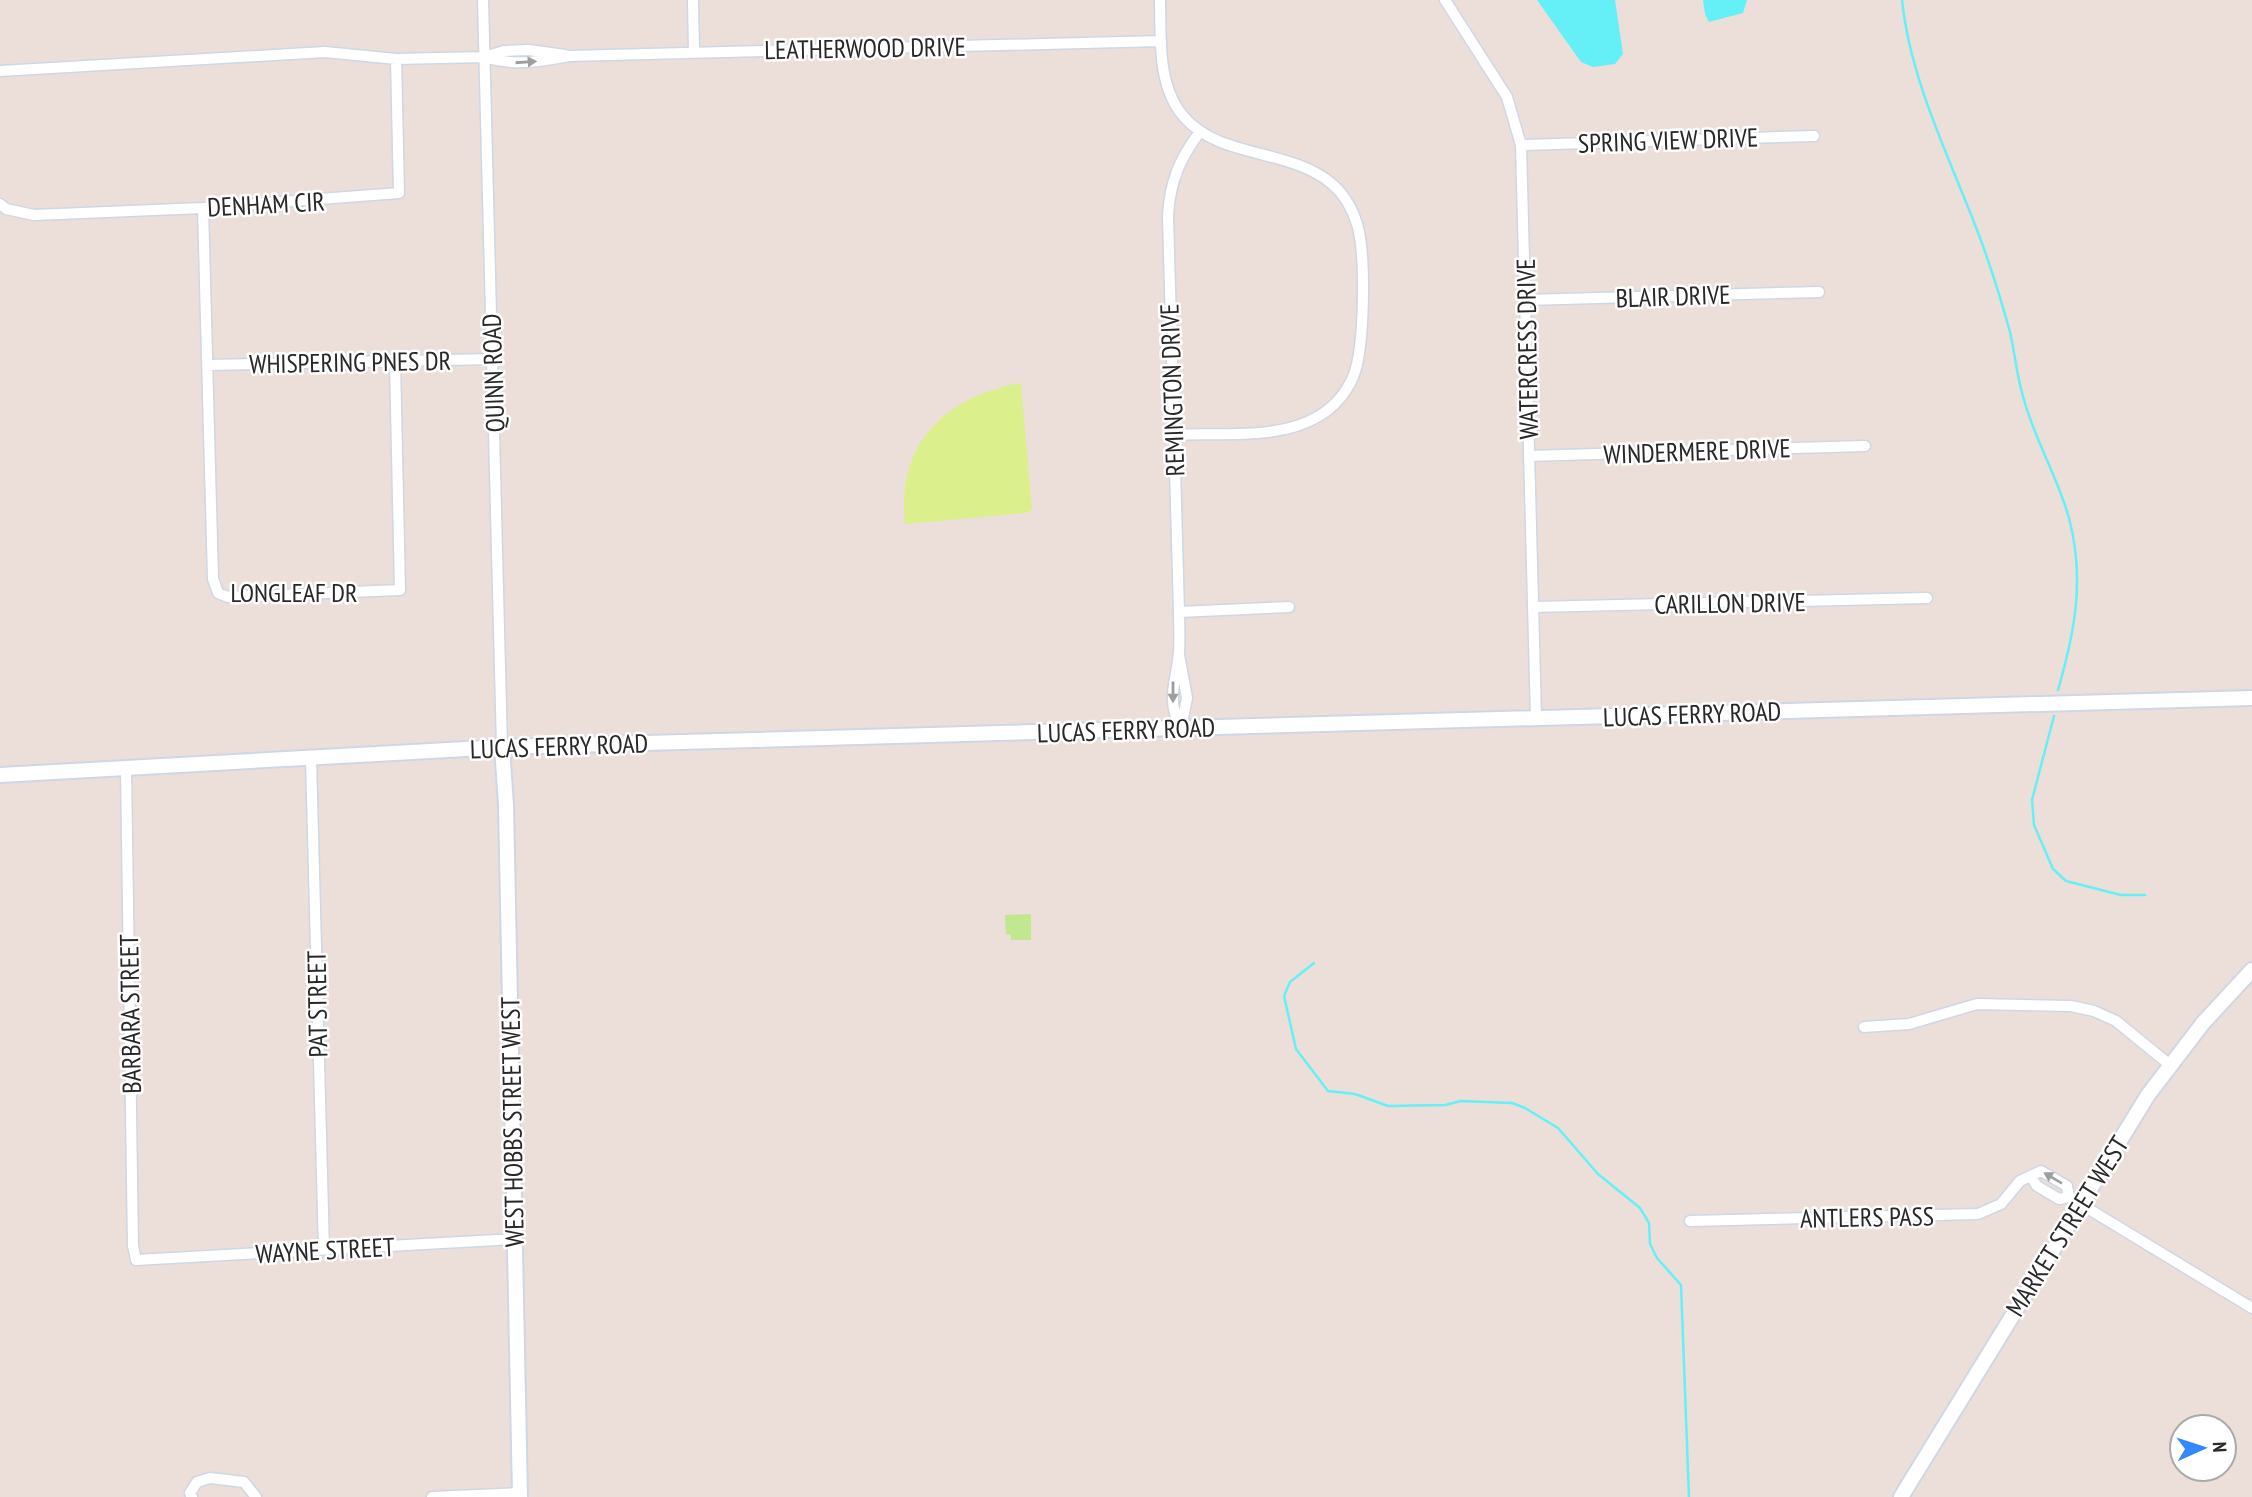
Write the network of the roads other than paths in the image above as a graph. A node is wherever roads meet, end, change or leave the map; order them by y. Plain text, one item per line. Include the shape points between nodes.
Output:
1 (483, 0) edge
2 (693, 0) edge
3 (1160, 0) edge
4 (1445, 0) edge
5 (1161, 41) junction
6 (694, 52) junction
7 (484, 57) junction
8 (396, 59) junction
9 (0, 71) edge
10 (1199, 133) junction
11 (1814, 136) dead end
12 (1521, 145) junction
13 (0, 204) edge
14 (203, 208) junction
15 (1819, 292) dead end
16 (1526, 300) junction
17 (493, 359) junction
18 (395, 361) junction
19 (208, 365) junction
20 (1172, 435) junction
21 (1865, 446) dead end
22 (1529, 456) junction
23 (1927, 598) dead end
24 (1289, 607) dead end
25 (1533, 607) junction
26 (1179, 612) junction
27 (2252, 698) edge
28 (1536, 718) junction
29 (1181, 728) junction
30 (502, 747) junction
31 (312, 759) junction
32 (126, 768) junction
33 (0, 775) edge
34 (2252, 970) edge
35 (1864, 1027) dead end
36 (2170, 1065) junction
37 (2030, 1176) junction
38 (2074, 1201) junction
39 (1690, 1221) dead end
40 (514, 1239) junction
41 (324, 1250) junction
42 (136, 1260) joint
43 (2252, 1308) edge
44 (520, 1495) edge
45 (192, 1497) edge
46 (256, 1497) edge
47 (432, 1497) edge
48 (1901, 1497) edge

1 - 7 street, QUINN ROAD
2 - 6 street
3 - 5 street
4 - 12 street, WATERCRESS DRIVE via 1507,97
5 - 6 street, LEATHERWOOD DRIVE
5 - 10 street via 1165,83 1182,115
6 - 7 street, LEATHERWOOD DRIVE via 569,56 522,63
7 - 8 street
7 - 17 street, QUINN ROAD
8 - 9 street via 325,52
8 - 14 street, DENHAM CIR via 400,193
10 - 20 street, REMINGTON DRIVE via 1177,167 1170,191
10 - 20 street via 1313,172 1342,194 1357,226 1361,332 1352,379 1339,400 1320,415 1287,429
11 - 12 street, SPRING VIEW DRIVE
12 - 16 street, WATERCRESS DRIVE
13 - 14 street, DENHAM CIR via 34,215
14 - 19 street, LONGLEAF DR
15 - 16 street, BLAIR DRIVE
16 - 22 street, WATERCRESS DRIVE
17 - 18 street, WHISPERING PNES DR
17 - 30 street, QUINN ROAD
18 - 19 street, WHISPERING PNES DR
18 - 19 street, LONGLEAF DR via 400,590 228,597 218,593 214,579
20 - 26 street, REMINGTON DRIVE
21 - 22 street, WINDERMERE DRIVE
22 - 25 street, WATERCRESS DRIVE
23 - 25 street, CARILLON DRIVE
24 - 26 street
25 - 28 street, WATERCRESS DRIVE
26 - 29 street, REMINGTON DRIVE via 1179,655 1187,698
27 - 28 street, LUCAS FERRY ROAD
28 - 29 street, LUCAS FERRY ROAD
29 - 30 street, LUCAS FERRY ROAD
30 - 31 street, LUCAS FERRY ROAD
30 - 40 street, WEST HOBBS STREET WEST
31 - 32 street, LUCAS FERRY ROAD
31 - 41 street, PAT STREET
32 - 33 street, LUCAS FERRY ROAD
32 - 42 street, BARBARA STREET
34 - 36 street, MARKET STREET WEST
35 - 36 street via 1909,1024 1977,1004 2071,1006 2116,1021
36 - 38 street, MARKET STREET WEST
37 - 38 street via 2059,1199
38 -> 37 street via 2067,1186 2042,1171
37 - 39 street, ANTLERS PASS via 2001,1204 1978,1214
38 - 43 street
38 - 48 street, MARKET STREET WEST
40 - 41 street, WAYNE STREET
40 - 44 street, WEST HOBBS STREET WEST
41 - 42 street, WAYNE STREET
44 - 47 street
45 - 46 street via 197,1482 209,1478 244,1482

